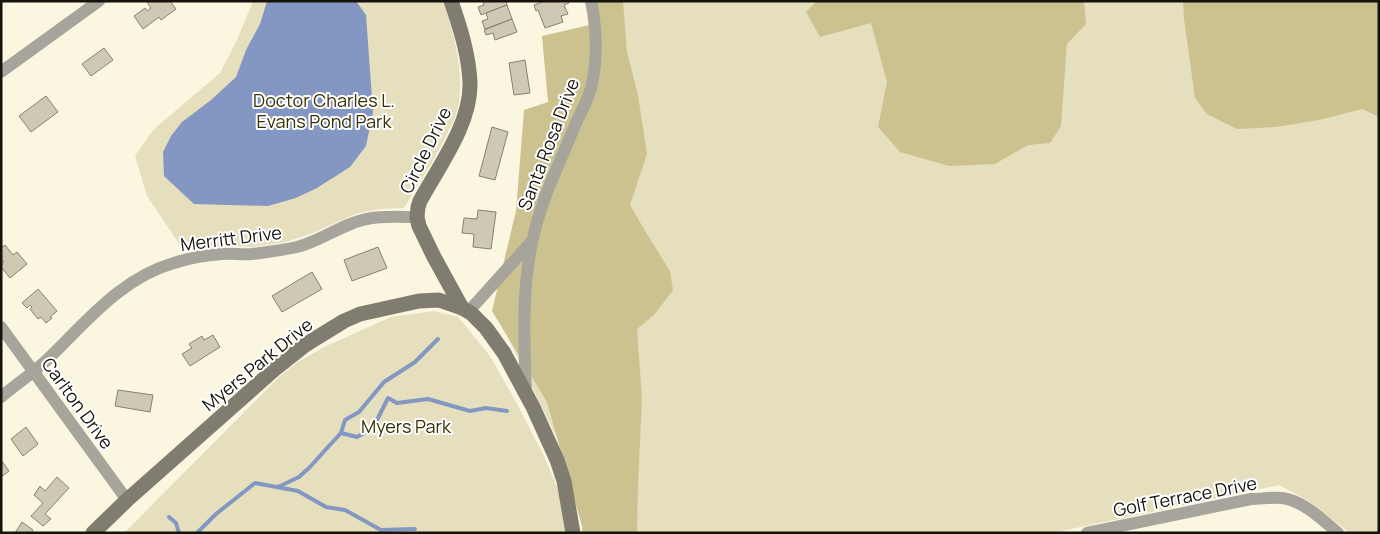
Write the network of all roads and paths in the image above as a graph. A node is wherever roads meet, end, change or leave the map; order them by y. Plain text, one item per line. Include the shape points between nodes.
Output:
1 (99, 1) edge
2 (451, 1) edge
3 (591, 1) edge
4 (1, 72) edge
5 (417, 217) junction
6 (533, 240) junction
7 (466, 310) junction
8 (1, 327) edge
9 (34, 371) junction
10 (526, 393) junction
11 (1, 397) edge
12 (127, 500) junction
13 (93, 533) edge
14 (573, 533) edge
15 (1087, 533) edge
16 (1338, 533) edge

1 - 4 street
2 - 5 street, Circle Drive via 466,54 470,83 468,99 462,124 420,201
3 - 6 street, Santa Rosa Drive via 596,53 590,89 546,194
5 - 7 street, Circle Drive via 434,257
5 - 9 street, Merritt Drive via 367,219 299,246 250,254 203,256 152,270 99,308
6 - 7 street, Santa Rosa Drive
6 - 10 street, Santa Rosa Drive via 524,313
7 - 10 street, Myers Park Drive via 486,328 500,347
7 - 12 street, Myers Park Drive via 439,300 419,301 360,314 344,321 276,368
8 - 9 street, Carlton Drive
9 - 11 street, Merritt Drive
9 - 12 street, Carlton Drive
10 - 14 street, Myers Park Drive via 557,460
12 - 13 street, Myers Park Drive
15 - 16 street, Golf Terrace Drive via 1250,499 1277,498 1293,501 1308,509

